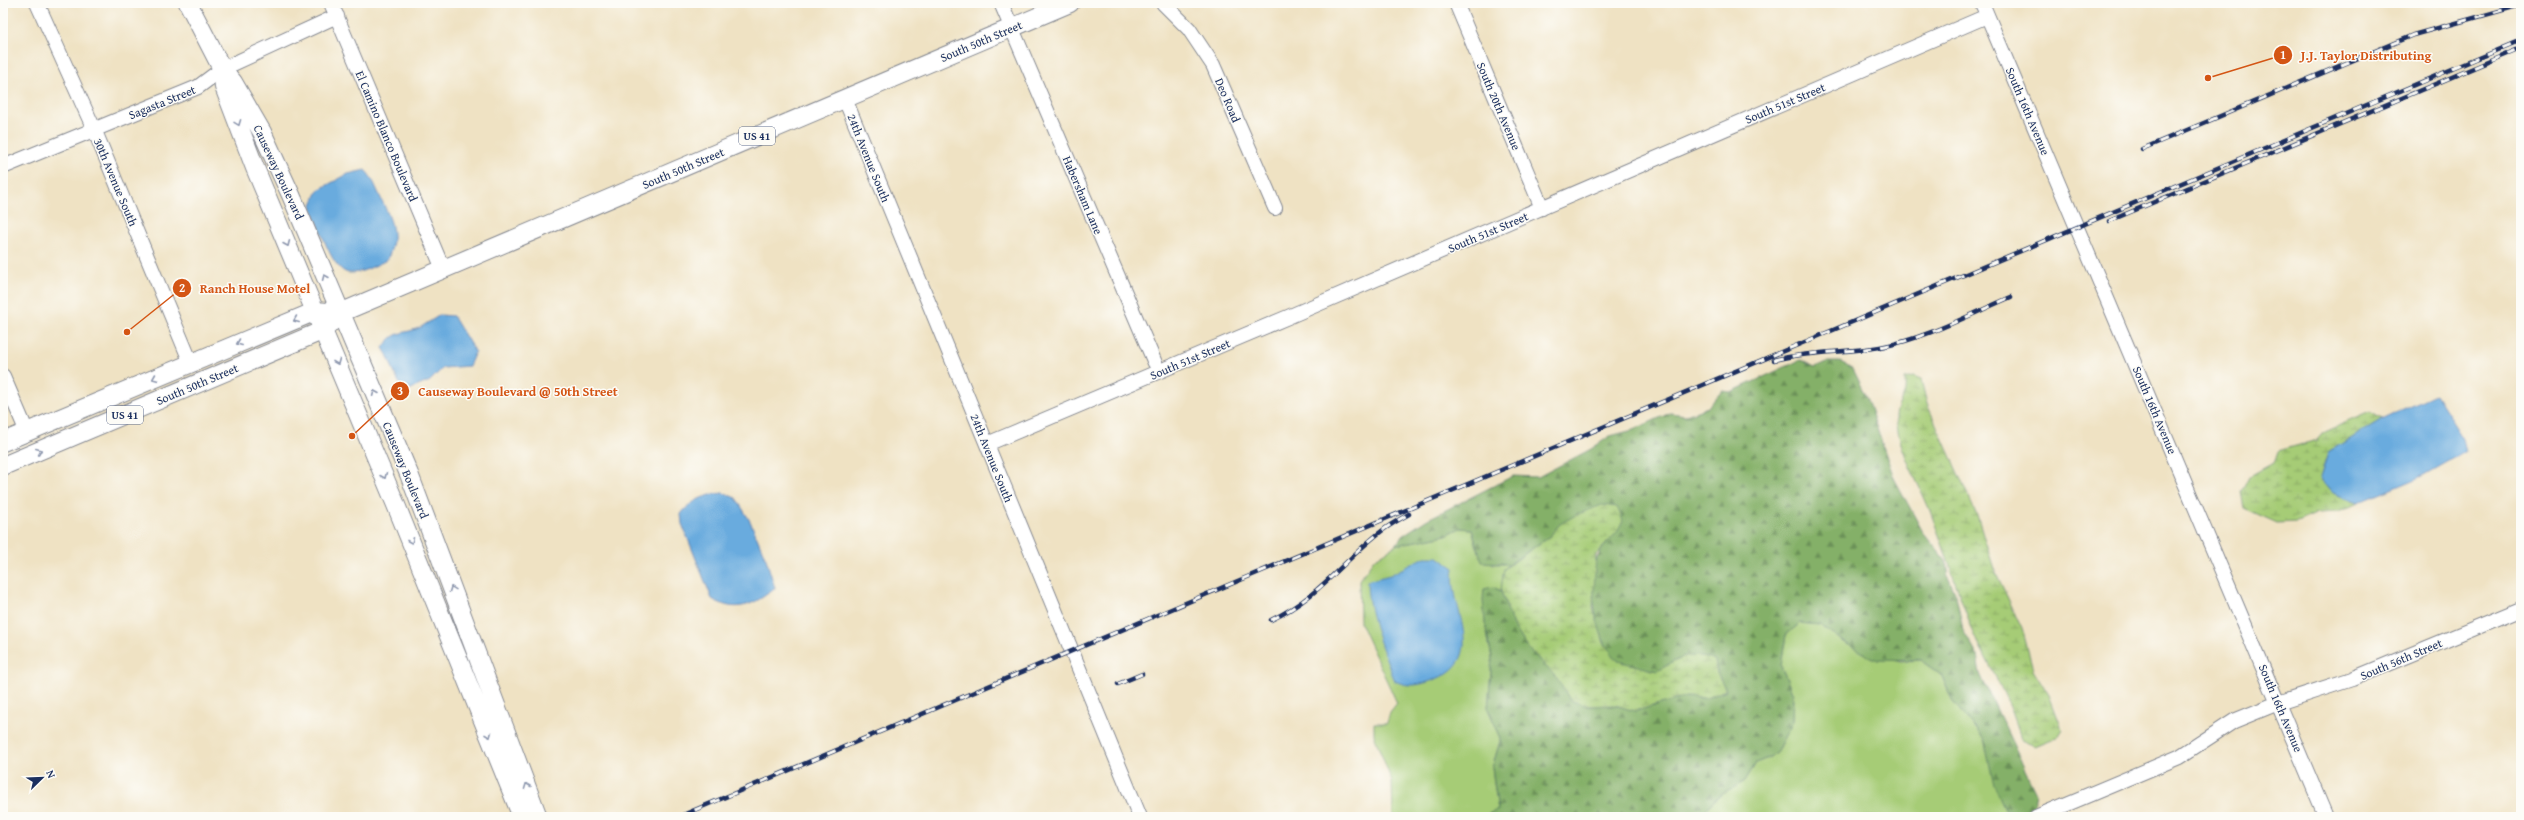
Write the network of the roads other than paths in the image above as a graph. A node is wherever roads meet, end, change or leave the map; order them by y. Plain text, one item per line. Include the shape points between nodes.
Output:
1 (38, 3) edge
2 (188, 3) edge
3 (331, 3) edge
4 (1001, 3) edge
5 (1070, 3) edge
6 (1163, 3) edge
7 (1456, 3) edge
8 (1984, 9) edge
9 (337, 16) junction
10 (1012, 28) junction
11 (222, 69) junction
12 (845, 98) junction
13 (94, 129) junction
14 (3, 167) edge
15 (1275, 208) dead end
16 (1542, 208) junction
17 (443, 269) junction
18 (316, 311) junction
19 (340, 313) junction
20 (324, 330) junction
21 (191, 363) junction
22 (1155, 363) dead end
23 (3, 376) edge
24 (27, 432) junction
25 (3, 442) edge
26 (987, 444) junction
27 (3, 466) edge
28 (2521, 609) edge
29 (440, 614) junction
30 (2278, 703) junction
31 (503, 722) junction
32 (522, 817) edge
33 (538, 817) edge
34 (1140, 817) edge
35 (2036, 817) edge
36 (2326, 817) edge

1 - 13 street, 30th Avenue South
2 - 11 main road, Causeway Boulevard
3 - 9 street, El Camino Blanco Boulevard
4 - 10 street, Habersham Lane
5 - 10 main road, South 50th Street / US 41
6 - 15 street, Deo Road via 1189,29 1213,65
7 - 16 street, South 20th Avenue
8 - 16 street, South 51st Street
8 - 30 street, South 16th Avenue
9 - 11 street, Sagasta Street
9 - 17 street, El Camino Blanco Boulevard
10 - 12 main road, South 50th Street / US 41
10 - 22 street, Habersham Lane
11 - 13 street, Sagasta Street via 198,87
11 -> 18 main road, Causeway Boulevard via 224,87 252,161
19 -> 11 main road, Causeway Boulevard via 262,132 234,82
12 - 17 main road, South 50th Street / US 41
12 - 26 street, 24th Avenue South
13 - 14 street, Sagasta Street
13 - 21 street, 30th Avenue South
16 - 26 street, South 51st Street
17 - 19 main road, South 50th Street / US 41
18 - 19 main road, South 50th Street / US 41
18 - 20 main road, Causeway Boulevard
18 -> 21 main road, South 50th Street / US 41
19 - 20 main road, South 50th Street / US 41
31 -> 19 main road, Causeway Boulevard via 409,474
27 -> 20 main road, South 50th Street / US 41
20 -> 29 main road, Causeway Boulevard
21 -> 24 main road, South 50th Street / US 41
23 - 24 street
24 - 25 main road, South 50th Street / US 41
26 - 34 street, 24th Avenue South
28 - 30 street, South 56th Street via 2352,679
29 - 31 main road via 446,613 454,618 488,703 495,716
29 -> 32 main road, Causeway Boulevard
30 - 35 street, South 56th Street via 2234,721 2179,757
30 - 36 street, South 16th Avenue
33 -> 31 main road, Causeway Boulevard

